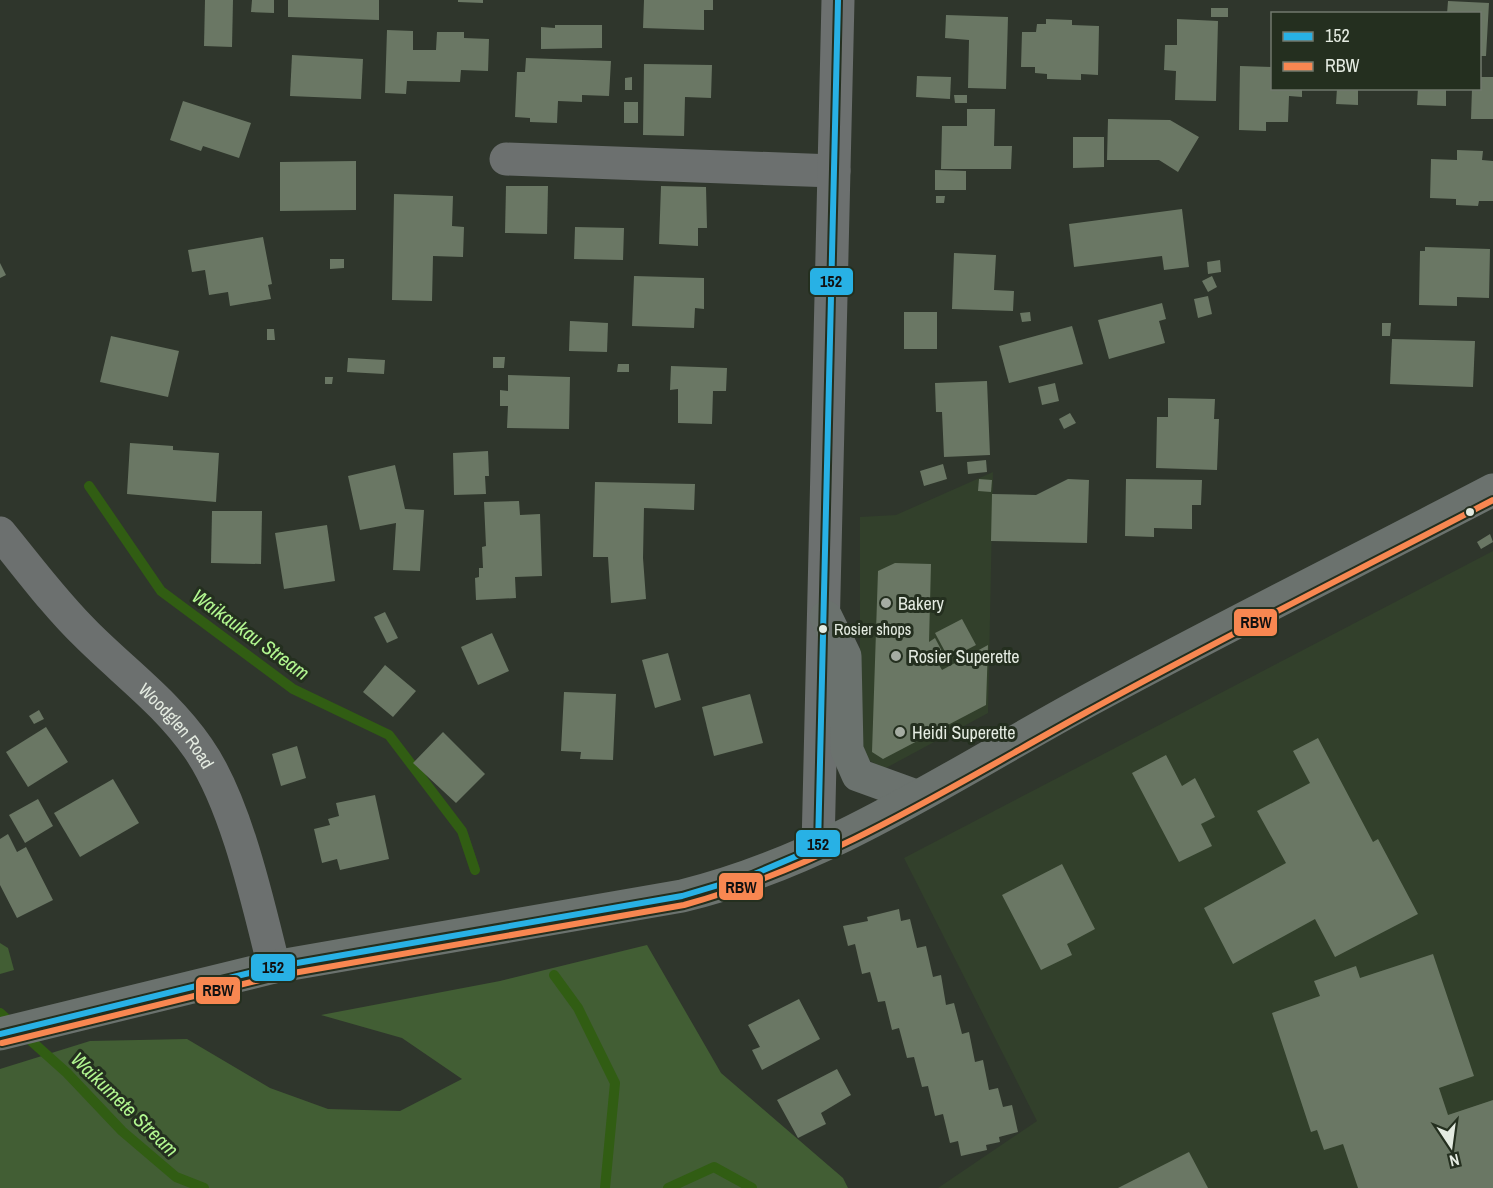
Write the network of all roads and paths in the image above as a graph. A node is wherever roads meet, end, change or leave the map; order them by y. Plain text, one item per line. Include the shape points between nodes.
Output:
1 (838, 0) edge
2 (506, 159) dead end
3 (834, 171) junction
4 (1493, 490) edge
5 (0, 533) edge
6 (826, 617) junction
7 (916, 796) junction
8 (818, 847) junction
9 (274, 967) junction
10 (0, 1034) edge

1 - 3 street
2 - 3 street
3 - 6 street
4 - 7 main road via 1105,692
5 - 9 street, Woodglen Road via 85,633 155,696 198,748 229,810
6 - 7 main road via 845,656 848,750 858,775
6 - 8 street
7 - 8 main road
8 - 9 main road via 776,868 682,896
9 - 10 main road

